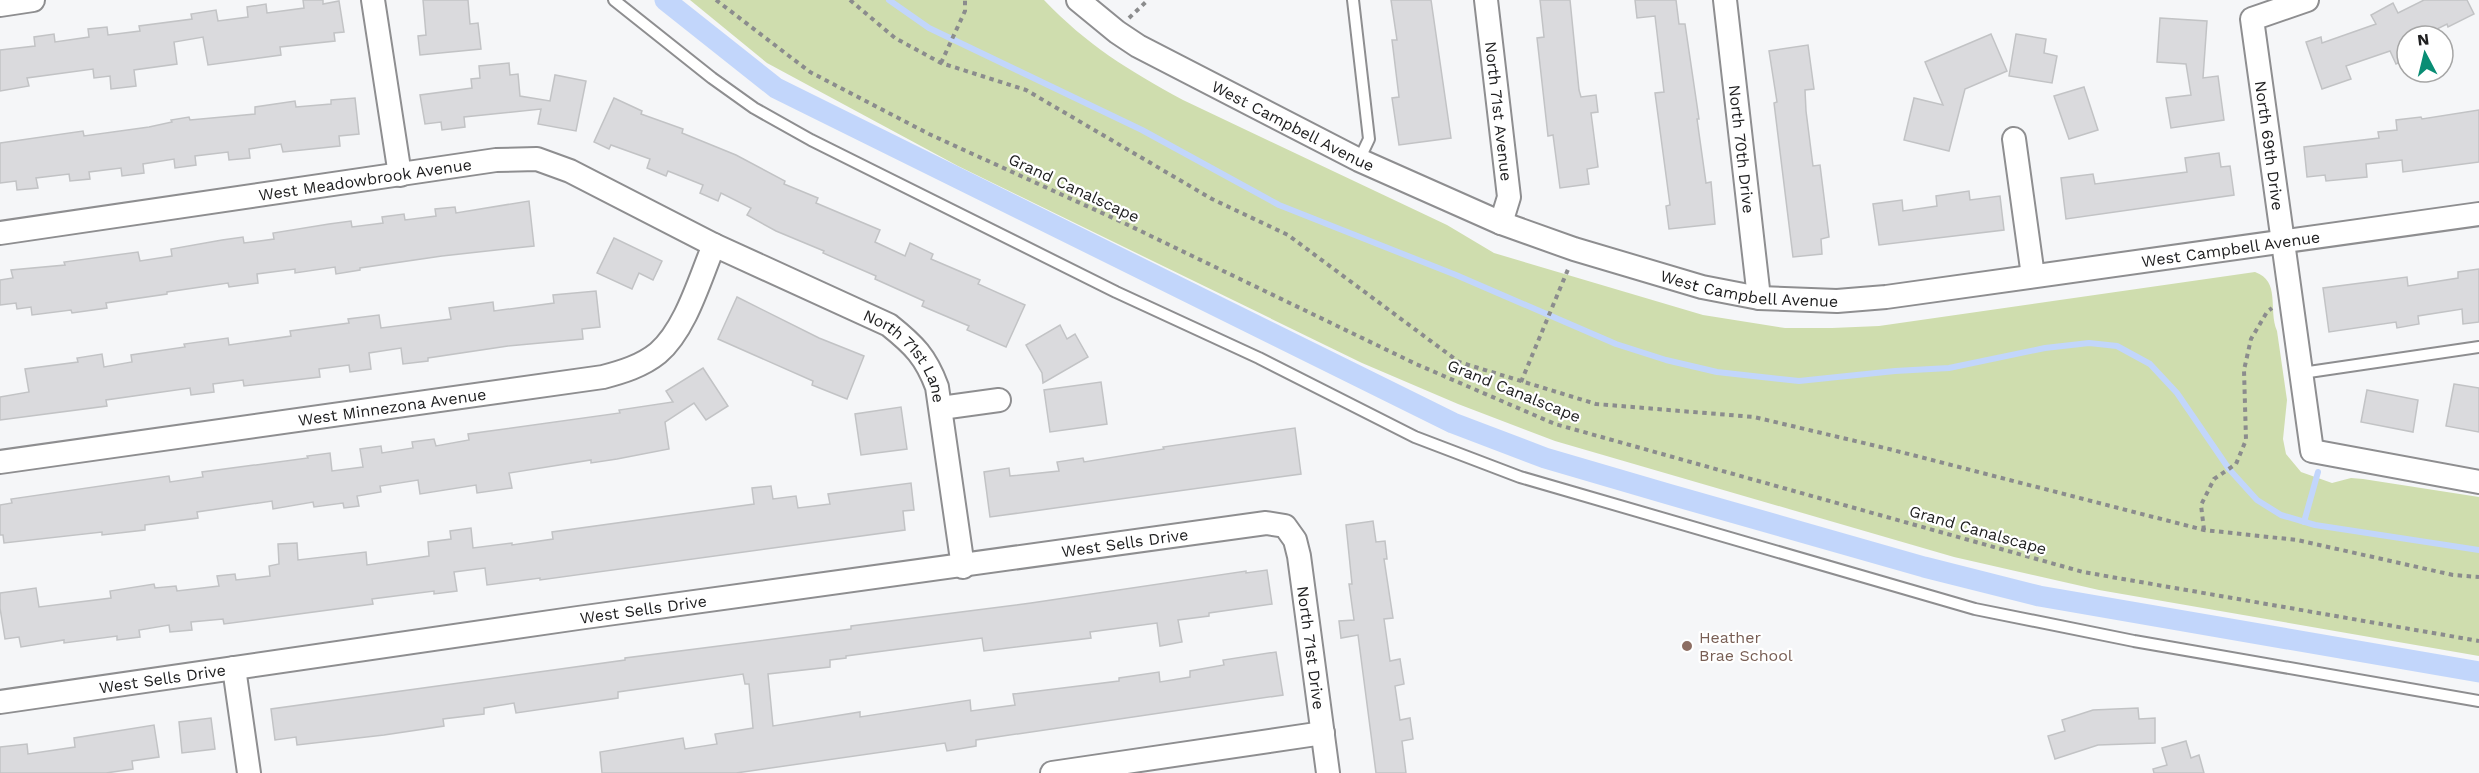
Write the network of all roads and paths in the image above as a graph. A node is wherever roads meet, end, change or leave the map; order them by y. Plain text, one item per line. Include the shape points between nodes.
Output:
1 (33, 0) edge
2 (373, 0) edge
3 (614, 0) edge
4 (716, 0) edge
5 (850, 0) edge
6 (965, 0) edge
7 (1078, 0) edge
8 (1148, 0) edge
9 (1353, 0) edge
10 (1486, 0) edge
11 (1725, 0) edge
12 (2307, 0) edge
13 (0, 5) edge
14 (1129, 19) dead end
15 (941, 63) junction
16 (2014, 139) dead end
17 (1359, 160) junction
18 (400, 175) junction
19 (2479, 214) edge
20 (1501, 223) junction
21 (0, 233) edge
22 (2283, 242) junction
23 (714, 245) junction
24 (2033, 276) junction
25 (1562, 284) dead end
26 (1759, 297) junction
27 (2292, 300) junction
28 (2479, 348) edge
29 (2302, 373) junction
30 (1521, 382) junction
31 (999, 400) dead end
32 (941, 408) junction
33 (0, 462) edge
34 (2479, 482) edge
35 (1285, 526) joint
36 (2204, 530) junction
37 (963, 567) junction
38 (2479, 577) edge
39 (2479, 642) edge
40 (234, 668) junction
41 (2479, 701) edge
42 (0, 702) edge
43 (1323, 733) junction
44 (249, 773) edge
45 (1053, 773) edge
46 (1328, 773) edge

1 - 13 street
2 - 18 street
3 - 41 lane via 754,108 810,141 1415,437 1510,473 1975,609
4 - 39 path, Grand Canalscape via 810,72 929,134 1416,364 1555,424 2083,572
5 - 15 path via 895,38
6 - 15 path
7 - 17 street, West Campbell Avenue via 1138,46
8 - 14 path
9 - 17 lane via 1369,139
10 - 20 street, North 71st Avenue via 1509,197
11 - 26 street, North 70th Drive
12 - 22 street, North 69th Drive via 2252,19
15 - 30 path via 1026,90 1212,199 1288,235 1460,362
16 - 24 street
17 - 20 street, West Campbell Avenue
18 - 21 street, West Meadowbrook Avenue
18 - 23 street, West Meadowbrook Avenue via 496,160 537,159 570,171
19 - 22 street, West Campbell Avenue
20 - 26 street, West Campbell Avenue via 1702,286
22 - 24 street, West Campbell Avenue
22 - 27 street, North 69th Drive
23 - 32 street, North 71st Lane via 889,326 913,344 927,362
23 - 33 street, West Minnezona Avenue via 678,329 658,353 628,370 603,377
24 - 26 street, West Campbell Avenue via 1837,301
25 - 30 path
27 - 29 street, North 69th Drive
27 - 36 path via 2267,312 2251,339 2244,370 2246,440 2236,464 2214,479 2201,504
28 - 29 lane
29 - 34 street, North 69th Drive via 2312,451
30 - 36 path via 1596,404 1754,417
31 - 32 street
32 - 37 street, North 71st Lane
35 - 37 street, West Sells Drive via 1248,525
35 - 43 street, North 71st Drive via 1295,540 1299,556
36 - 38 path via 2297,540 2453,575
37 - 40 street, West Sells Drive
40 - 42 street, West Sells Drive
40 - 44 street
43 - 45 street
43 - 46 street, North 71st Drive

